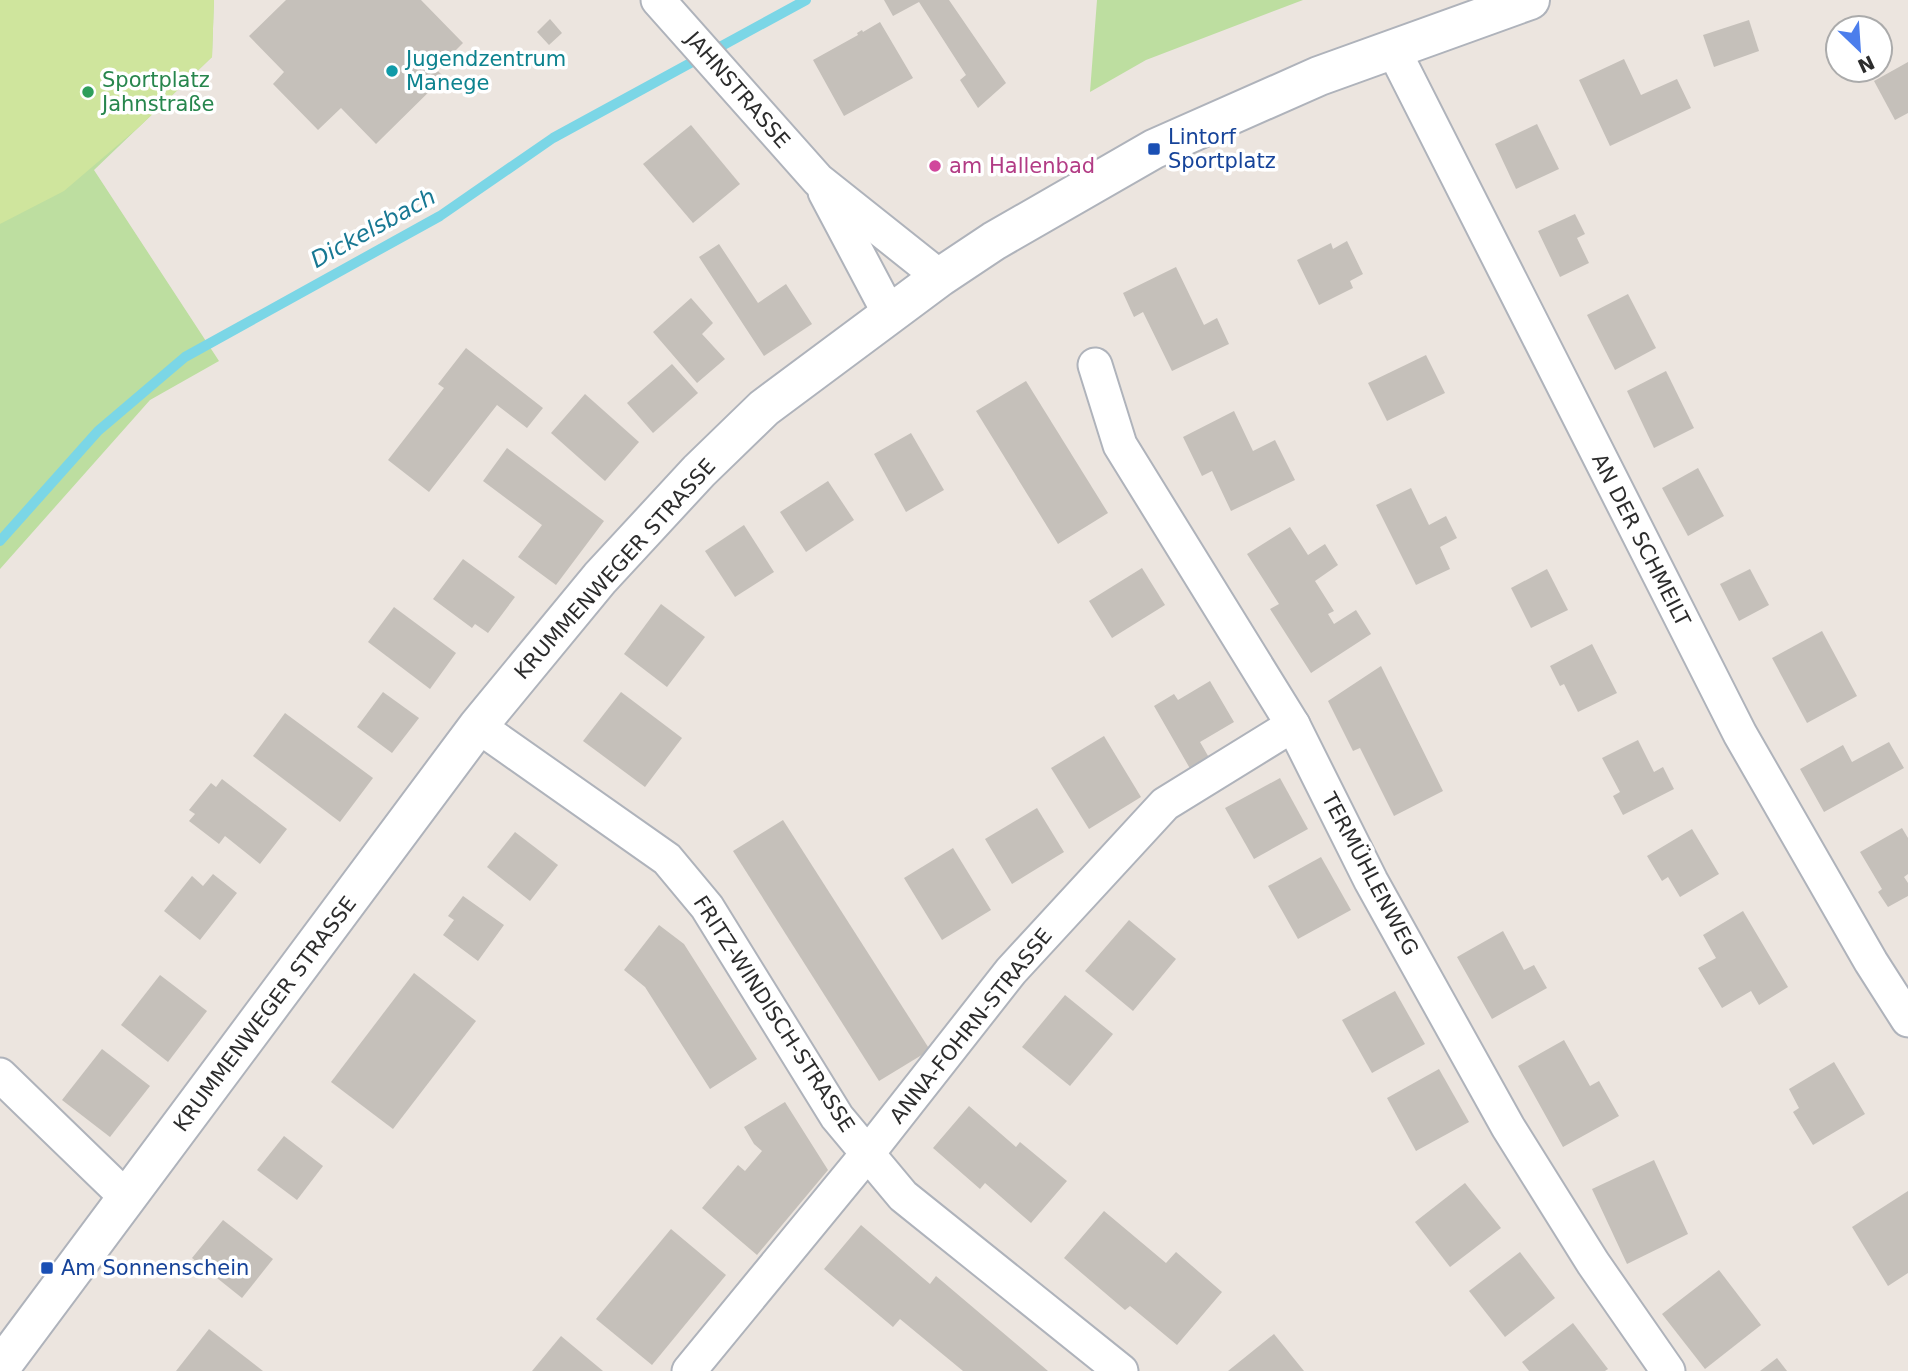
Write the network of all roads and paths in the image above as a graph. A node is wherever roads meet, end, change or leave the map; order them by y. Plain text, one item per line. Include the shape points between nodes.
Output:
1 (1530, 0) edge
2 (668, 10) edge
3 (1392, 49) junction
4 (818, 180) junction
5 (940, 277) junction
6 (889, 313) junction
7 (1095, 365) dead end
8 (1293, 725) junction
9 (478, 726) junction
10 (1908, 1020) edge
11 (0, 1075) edge
12 (868, 1153) junction
13 (128, 1199) junction
14 (0, 1368) edge
15 (689, 1371) edge
16 (1121, 1371) edge
17 (1668, 1371) edge

1 - 3 main road, KRUMMENWEGER STRASSE
2 - 4 street, JAHNSTRASSE
3 - 5 main road, KRUMMENWEGER STRASSE via 1308,80 1154,149
3 - 10 street, AN DER SCHMEILT via 1740,734
4 - 5 street, JAHNSTRASSE
4 - 6 street, JAHNSTRASSE
5 - 6 main road, KRUMMENWEGER STRASSE
6 - 9 main road, KRUMMENWEGER STRASSE via 764,408 699,471 600,579
7 - 8 street, TERMÜHLENWEG via 1120,445
8 - 12 street, ANNA-FOHRN-STRASSE via 1164,804 1011,971
8 - 17 street, TERMÜHLENWEG via 1371,881 1508,1127
9 - 12 street, FRITZ-WINDISCH-STRASSE via 667,859 707,906 837,1117
9 - 13 main road, KRUMMENWEGER STRASSE
11 - 13 street
12 - 15 street, ANNA-FOHRN-STRASSE
12 - 16 street, FRITZ-WINDISCH-STRASSE via 903,1196
13 - 14 main road, KRUMMENWEGER STRASSE

